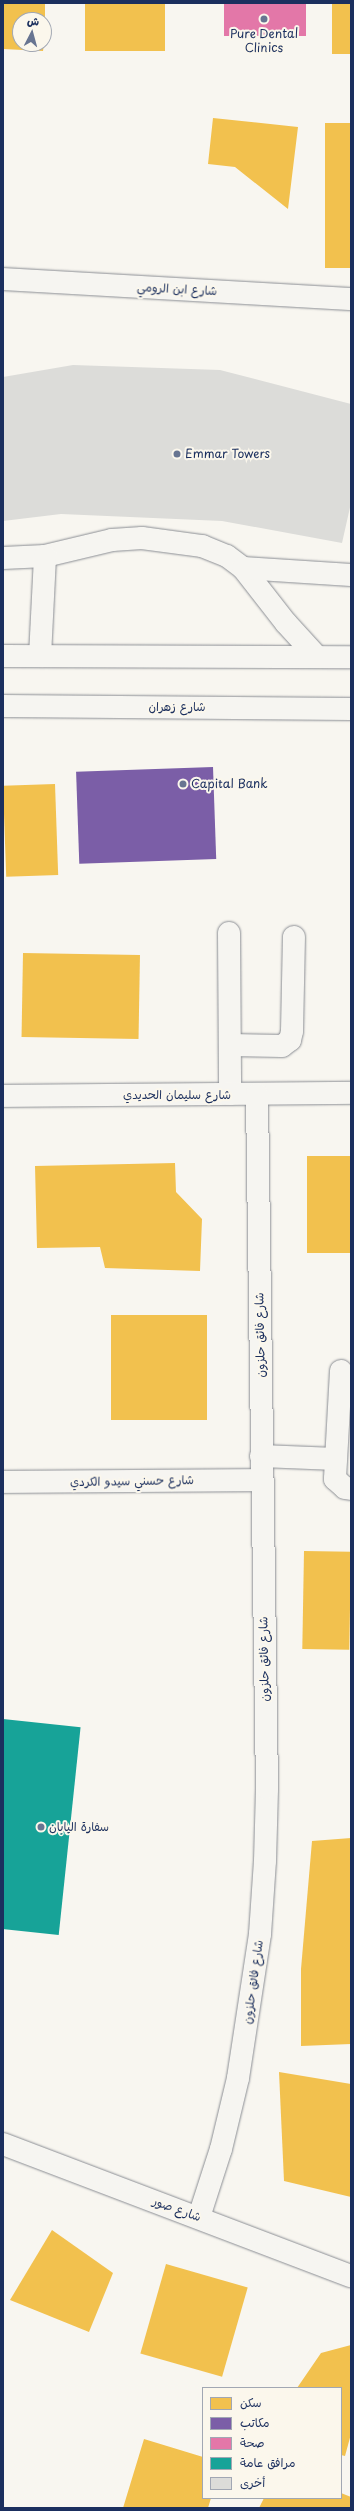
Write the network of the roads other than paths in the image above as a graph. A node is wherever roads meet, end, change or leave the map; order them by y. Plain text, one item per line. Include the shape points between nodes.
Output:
1 (3, 279) edge
2 (351, 299) edge
3 (45, 556) junction
4 (3, 558) edge
5 (243, 568) junction
6 (351, 575) edge
7 (3, 656) edge
8 (40, 656) junction
9 (317, 657) junction
10 (351, 657) edge
11 (3, 706) edge
12 (351, 709) edge
13 (229, 933) dead end
14 (294, 937) dead end
15 (230, 1045) junction
16 (351, 1093) edge
17 (230, 1094) junction
18 (257, 1094) junction
19 (3, 1096) edge
20 (341, 1371) dead end
21 (345, 1416) edge
22 (261, 1456) junction
23 (336, 1459) junction
24 (262, 1480) junction
25 (3, 1482) edge
26 (351, 1489) edge
27 (3, 2144) edge
28 (199, 2217) junction
29 (351, 2276) edge

1 - 2 street, شارع ابن الرومي
3 - 4 street
3 - 5 street via 112,540 142,538 202,546 226,556
3 - 8 street
5 - 6 street
5 - 9 street via 286,623
7 - 8 street
8 - 9 street
9 - 10 street
11 - 12 street, شارع زهران
13 - 15 street
14 - 15 street via 290,1040 282,1046
15 - 17 street
16 - 18 street, شارع سليمان الحديدي
17 - 18 street, شارع سليمان الحديدي
17 - 19 street, شارع سليمان الحديدي
18 - 22 street, شارع فائق حلزون
20 - 21 street
21 - 23 street
22 - 23 street
22 - 24 street, شارع فائق حلزون
23 - 26 street via 335,1479 345,1488
24 - 25 street, شارع حسني سيدو الكردي
24 - 28 street, شارع فائق حلزون via 267,1788 260,1934 238,2078 222,2149
27 - 28 street, شارع صور
28 - 29 street, شارع صور

